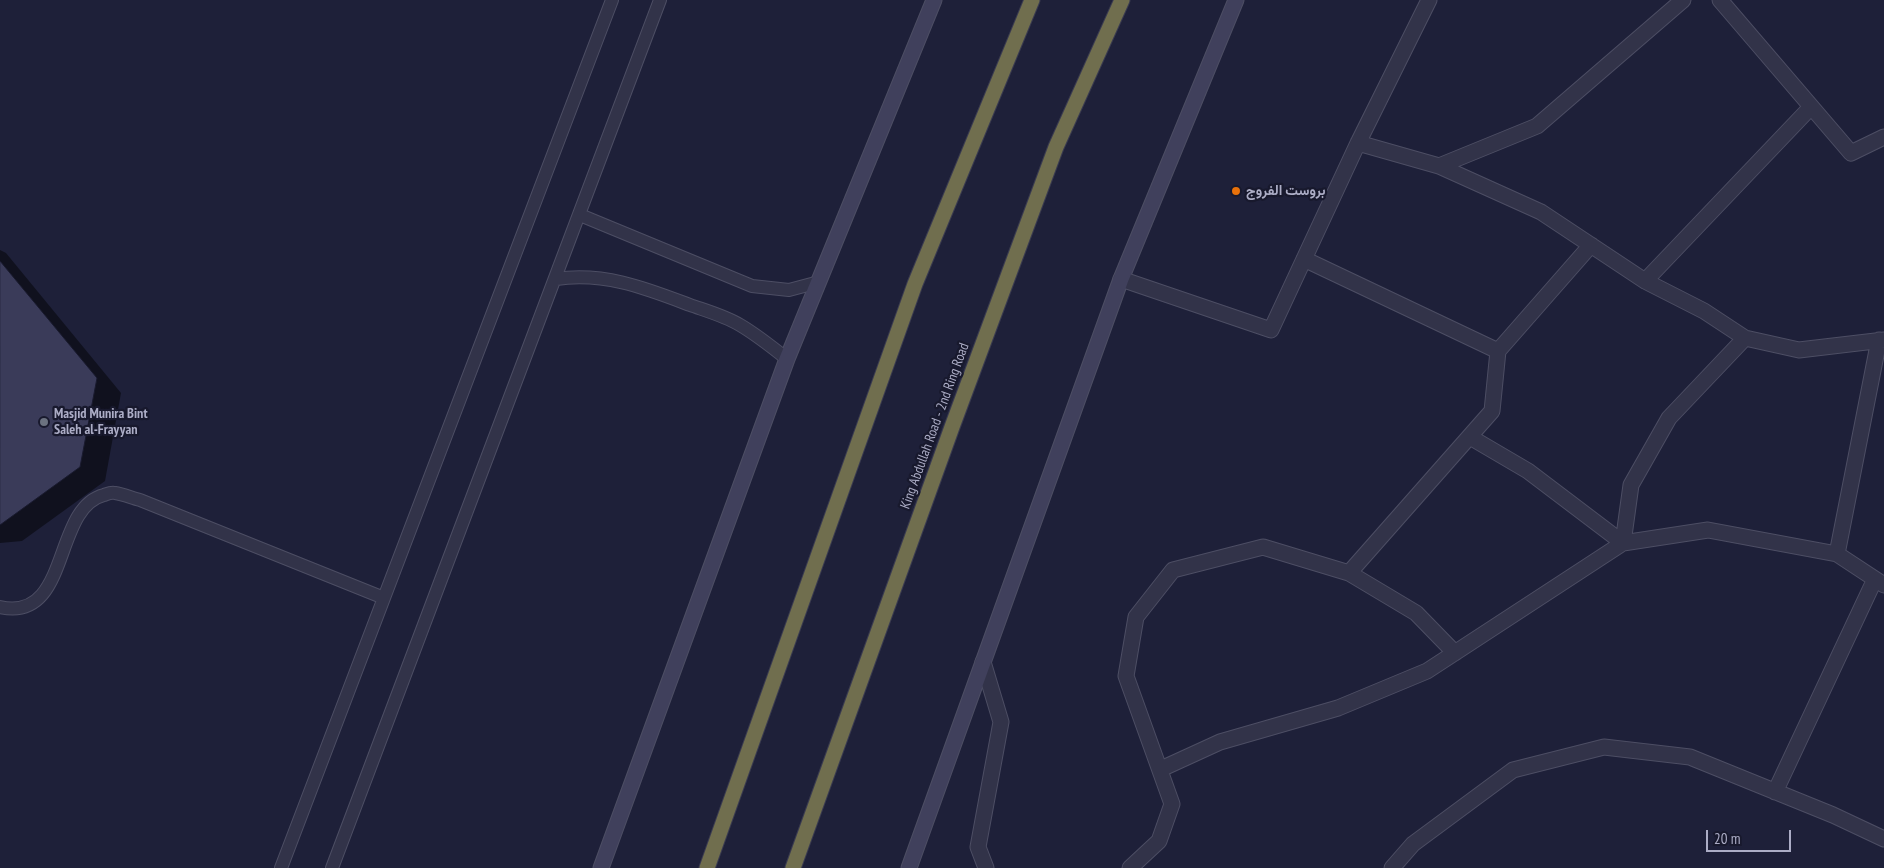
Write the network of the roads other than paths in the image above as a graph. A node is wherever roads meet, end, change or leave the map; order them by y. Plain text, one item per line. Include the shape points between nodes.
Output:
1 (612, 0) edge
2 (660, 0) edge
3 (934, 0) edge
4 (1032, 0) edge
5 (1122, 0) edge
6 (1236, 0) edge
7 (1429, 0) edge
8 (1683, 0) edge
9 (1720, 0) edge
10 (1811, 107) junction
11 (1884, 138) edge
12 (1358, 143) junction
13 (1439, 166) junction
14 (580, 215) junction
15 (1591, 245) junction
16 (1304, 258) junction
17 (1121, 278) junction
18 (556, 279) junction
19 (1646, 281) junction
20 (819, 282) junction
21 (1745, 338) junction
22 (1882, 340) edge
23 (1498, 351) junction
24 (787, 359) junction
25 (1470, 437) junction
26 (1624, 542) junction
27 (1837, 554) junction
28 (1349, 572) junction
29 (1879, 582) edge
30 (384, 598) junction
31 (0, 607) edge
32 (1455, 652) junction
33 (983, 662) junction
34 (1161, 770) junction
35 (1775, 792) junction
36 (1884, 839) edge
37 (281, 868) edge
38 (332, 868) edge
39 (601, 868) edge
40 (707, 868) edge
41 (792, 868) edge
42 (909, 868) edge
43 (986, 868) edge
44 (1130, 868) edge
45 (1392, 868) edge

1 - 30 lane
2 - 14 lane
3 - 20 main road
4 - 40 highway via 915,284
5 - 41 highway, King Abdullah Road - 2nd Ring Road via 1056,147
6 - 17 main road
7 - 12 street
8 - 13 street via 1537,126
9 - 10 street
10 - 11 street via 1851,154
10 - 19 street
12 - 13 street
12 - 16 street
13 - 15 street via 1540,212
14 - 18 lane
14 - 20 lane via 752,286 789,290
15 - 19 street
15 - 23 street
16 - 17 street via 1271,330
16 - 23 street
17 - 33 main road
18 - 24 lane via 576,276 604,278 653,291 738,324
18 - 38 lane
19 - 21 street via 1704,311
20 - 24 main road
21 - 22 street via 1799,350
21 - 26 street via 1669,418 1631,485
22 - 27 street
23 - 25 street via 1492,411
24 - 39 main road
25 - 26 street via 1528,471
25 - 28 street
26 - 27 street via 1708,530
26 - 32 street
27 - 29 street
28 - 32 street via 1416,613
28 - 34 street via 1264,547 1173,570 1136,617 1126,676
29 - 35 street
30 - 31 lane via 113,492 94,497 78,515 44,592 29,606
30 - 37 lane
32 - 34 street via 1427,671 1338,708 1220,742
33 - 42 main road
33 - 43 street via 1001,722 978,847
34 - 44 street via 1172,804 1159,841
35 - 36 street
35 - 45 street via 1690,757 1604,747 1513,770 1413,844

